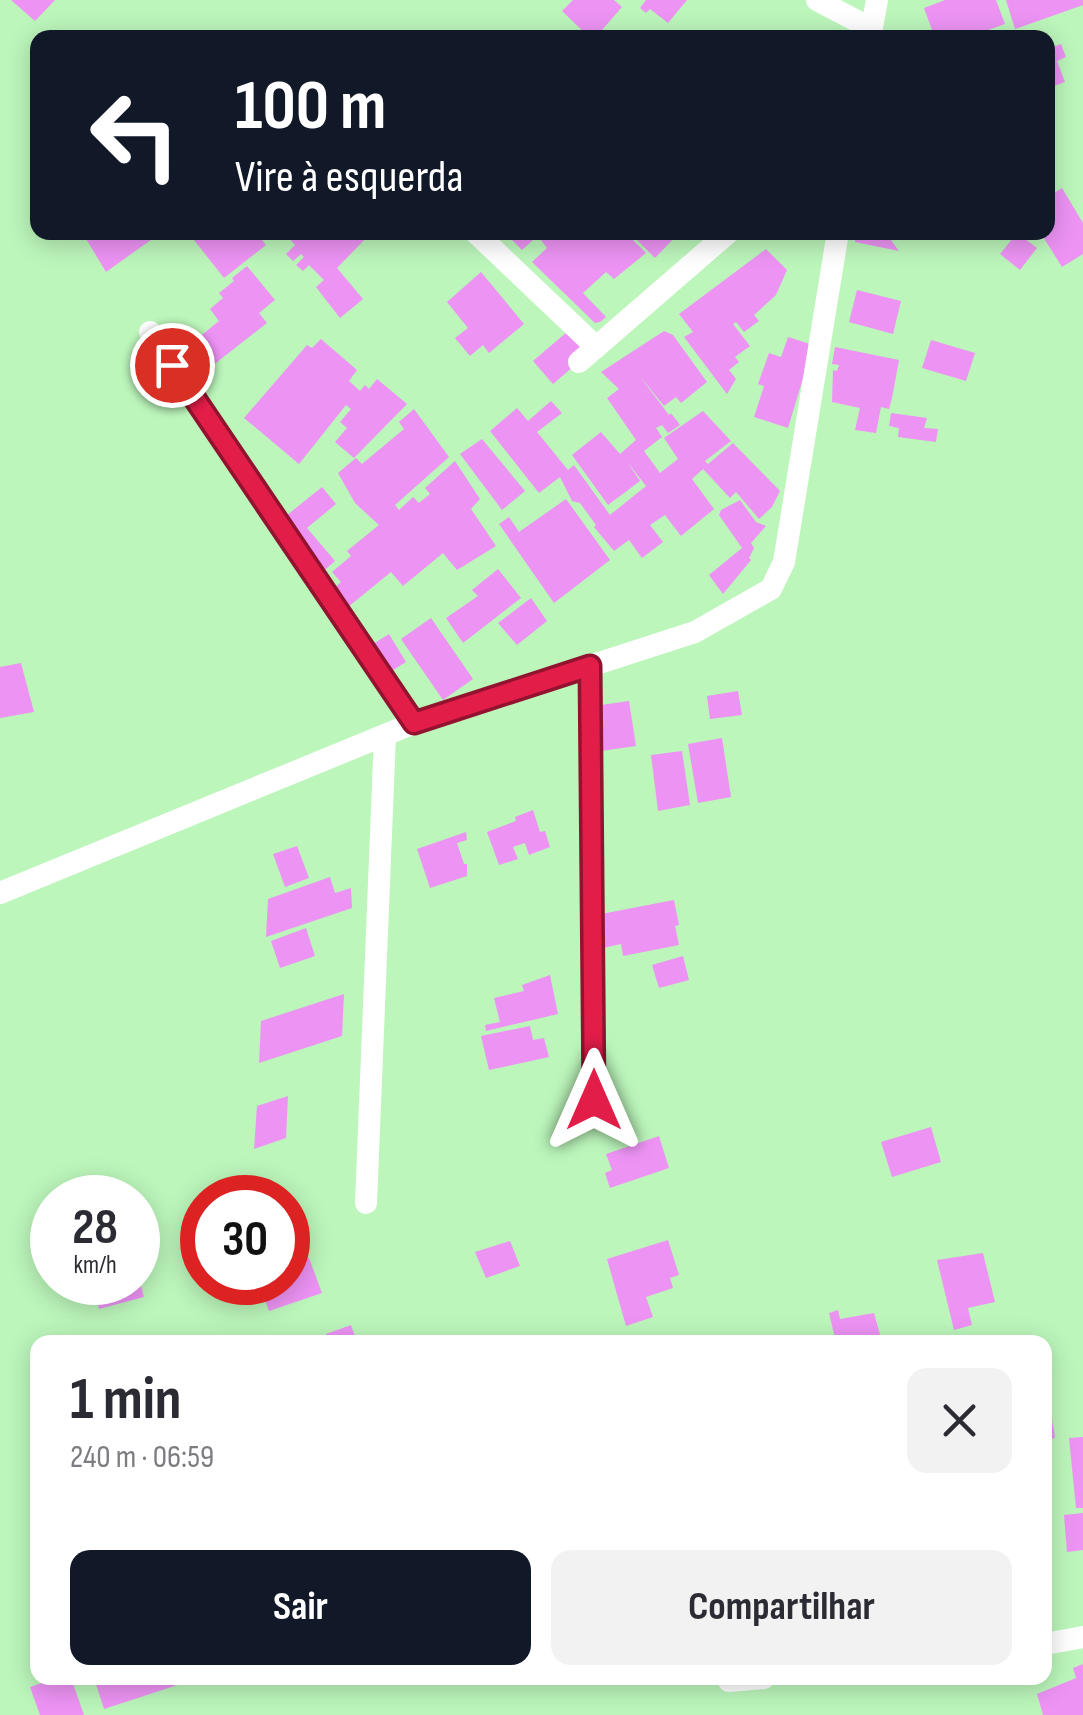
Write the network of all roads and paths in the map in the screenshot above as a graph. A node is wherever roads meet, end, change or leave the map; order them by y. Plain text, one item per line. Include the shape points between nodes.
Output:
1 (817, 0) edge
2 (876, 0) edge
3 (866, 30) edge
4 (871, 30) edge
5 (482, 240) edge
6 (720, 240) edge
7 (837, 240) edge
8 (150, 332) dead end
9 (590, 666) junction
10 (414, 723) junction
11 (385, 735) junction
12 (0, 893) edge
13 (594, 1100) dead end
14 (366, 1203) dead end
15 (1083, 1638) edge
16 (1052, 1643) edge

1 - 3 street
2 - 4 street
5 - 6 street via 587,355
7 - 9 street via 784,562 771,589 694,632
8 - 10 street
9 - 10 street
9 - 13 street
10 - 11 street
11 - 12 street
11 - 14 street
15 - 16 street

